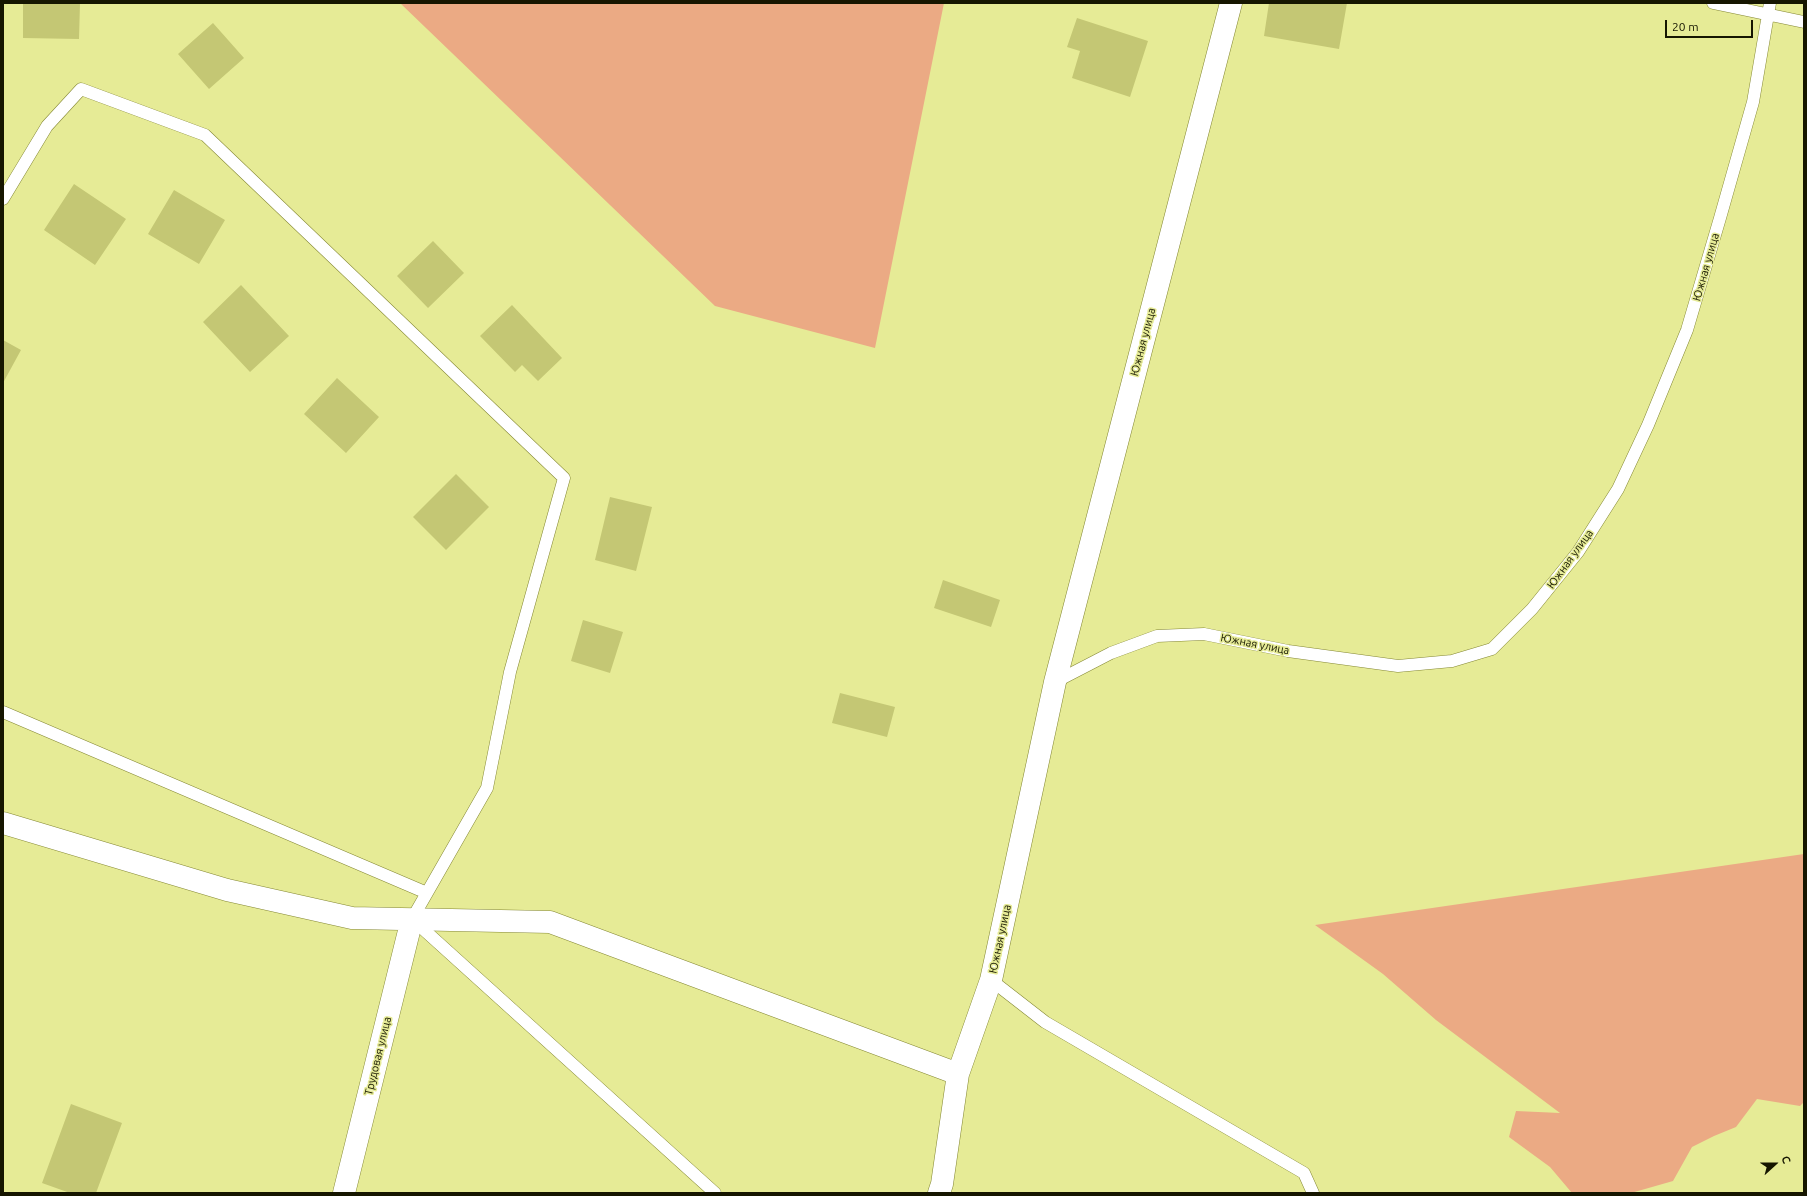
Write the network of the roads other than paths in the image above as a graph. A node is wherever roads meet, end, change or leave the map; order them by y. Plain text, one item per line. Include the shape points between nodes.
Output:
1 (1231, 3) edge
2 (1713, 3) edge
3 (1769, 9) edge
4 (1804, 22) edge
5 (3, 199) edge
6 (1055, 682) junction
7 (3, 712) edge
8 (3, 822) edge
9 (427, 893) junction
10 (412, 919) junction
11 (991, 980) junction
12 (958, 1074) junction
13 (344, 1193) edge
14 (715, 1193) edge
15 (939, 1193) edge
16 (1313, 1193) edge

1 - 6 street, Южная улица
2 - 3 lane
3 - 4 lane
3 - 6 lane, Южная улица via 1753,102 1720,218 1687,330 1648,425 1618,489 1578,552 1532,609 1492,649 1452,661 1398,666 1288,651 1204,634 1157,636 1111,653
5 - 9 lane via 47,126 81,89 205,135 564,478 510,672 486,788
6 - 11 street, Южная улица
7 - 9 lane
8 - 10 street via 227,890 352,918
9 - 10 lane
10 - 12 street via 550,922
10 - 13 street, Трудовая улица
10 - 14 lane
11 - 12 street, Южная улица
11 - 16 lane via 1045,1022 1304,1173
12 - 15 street, Южная улица

